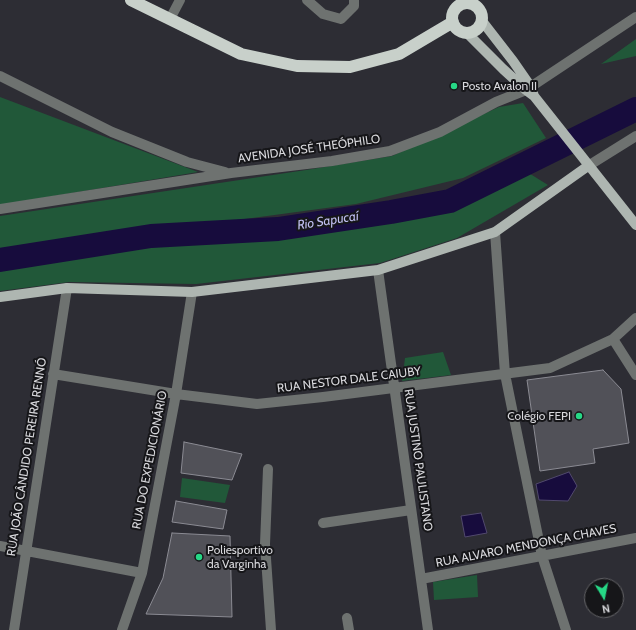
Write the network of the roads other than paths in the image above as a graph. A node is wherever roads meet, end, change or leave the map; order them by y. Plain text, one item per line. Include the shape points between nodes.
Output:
1 (131, 0) edge
2 (180, 0) edge
3 (307, 0) edge
4 (354, 0) edge
5 (476, 2) edge
6 (636, 17) edge
7 (170, 19) junction
8 (482, 21) junction
9 (453, 22) junction
10 (467, 33) junction
11 (0, 76) edge
12 (530, 91) junction
13 (636, 136) edge
14 (586, 163) junction
15 (231, 173) junction
16 (0, 209) edge
17 (636, 225) edge
18 (495, 232) junction
19 (378, 270) junction
20 (67, 288) junction
21 (192, 292) junction
22 (0, 297) edge
23 (636, 318) edge
24 (613, 339) junction
25 (53, 374) junction
26 (505, 374) junction
27 (636, 375) edge
28 (394, 388) junction
29 (176, 394) junction
30 (268, 469) dead end
31 (411, 510) junction
32 (323, 523) dead end
33 (636, 538) edge
34 (0, 546) edge
35 (26, 551) junction
36 (542, 556) junction
37 (142, 573) junction
38 (421, 580) junction
39 (347, 618) dead end
40 (14, 630) edge
41 (122, 630) edge
42 (271, 630) edge
43 (349, 630) edge
44 (428, 630) edge
45 (566, 630) edge

1 - 7 highway
2 - 7 street
3 - 4 street via 323,14 341,19 354,6
5 - 8 highway
5 - 9 highway via 464,4 456,9 452,17
6 - 12 street, AVENIDA JOSÉ THEÓPHILO
7 - 9 highway via 241,54 297,66 350,67 399,54
8 - 10 highway via 478,28
8 - 12 main road via 513,61
9 - 10 highway via 458,30
10 - 12 main road
11 - 15 street via 112,132 187,162
12 - 14 main road
12 - 15 street, AVENIDA JOSÉ THEÓPHILO via 496,102 440,132 390,151 332,162
13 - 14 street
14 - 17 main road
14 - 18 main road
15 - 16 street, AVENIDA JOSÉ THEÓPHILO
18 - 19 main road
18 - 26 street
19 - 21 main road
19 - 28 street, RUA JUSTINO PAULISTANO
20 - 21 main road
20 - 22 main road
20 - 25 street, RUA JOÃO CÂNDIDO PEREIRA RENNÓ
21 - 29 street, RUA DO EXPEDICIONÁRIO
23 - 24 street, RUA NESTOR DALE CAIUBY
24 - 26 street, RUA NESTOR DALE CAIUBY via 550,368
24 - 27 street
25 - 29 street, RUA NESTOR DALE CAIUBY
25 - 35 street, RUA JOÃO CÂNDIDO PEREIRA RENNÓ
26 - 28 street, RUA NESTOR DALE CAIUBY
26 - 36 street
28 - 29 street, RUA NESTOR DALE CAIUBY via 257,404
28 - 31 street, RUA JUSTINO PAULISTANO
29 - 37 street, RUA DO EXPEDICIONÁRIO
30 - 42 street via 265,544
31 - 32 street
31 - 38 street, RUA JUSTINO PAULISTANO
33 - 36 street, RUA ALVARO MENDONÇA CHAVES
34 - 35 street
35 - 37 street
35 - 40 street, RUA JOÃO CÂNDIDO PEREIRA RENNÓ
36 - 38 street, RUA ALVARO MENDONÇA CHAVES
36 - 45 street
37 - 41 street, RUA DO EXPEDICIONÁRIO
38 - 44 street, RUA JUSTINO PAULISTANO
39 - 43 street

